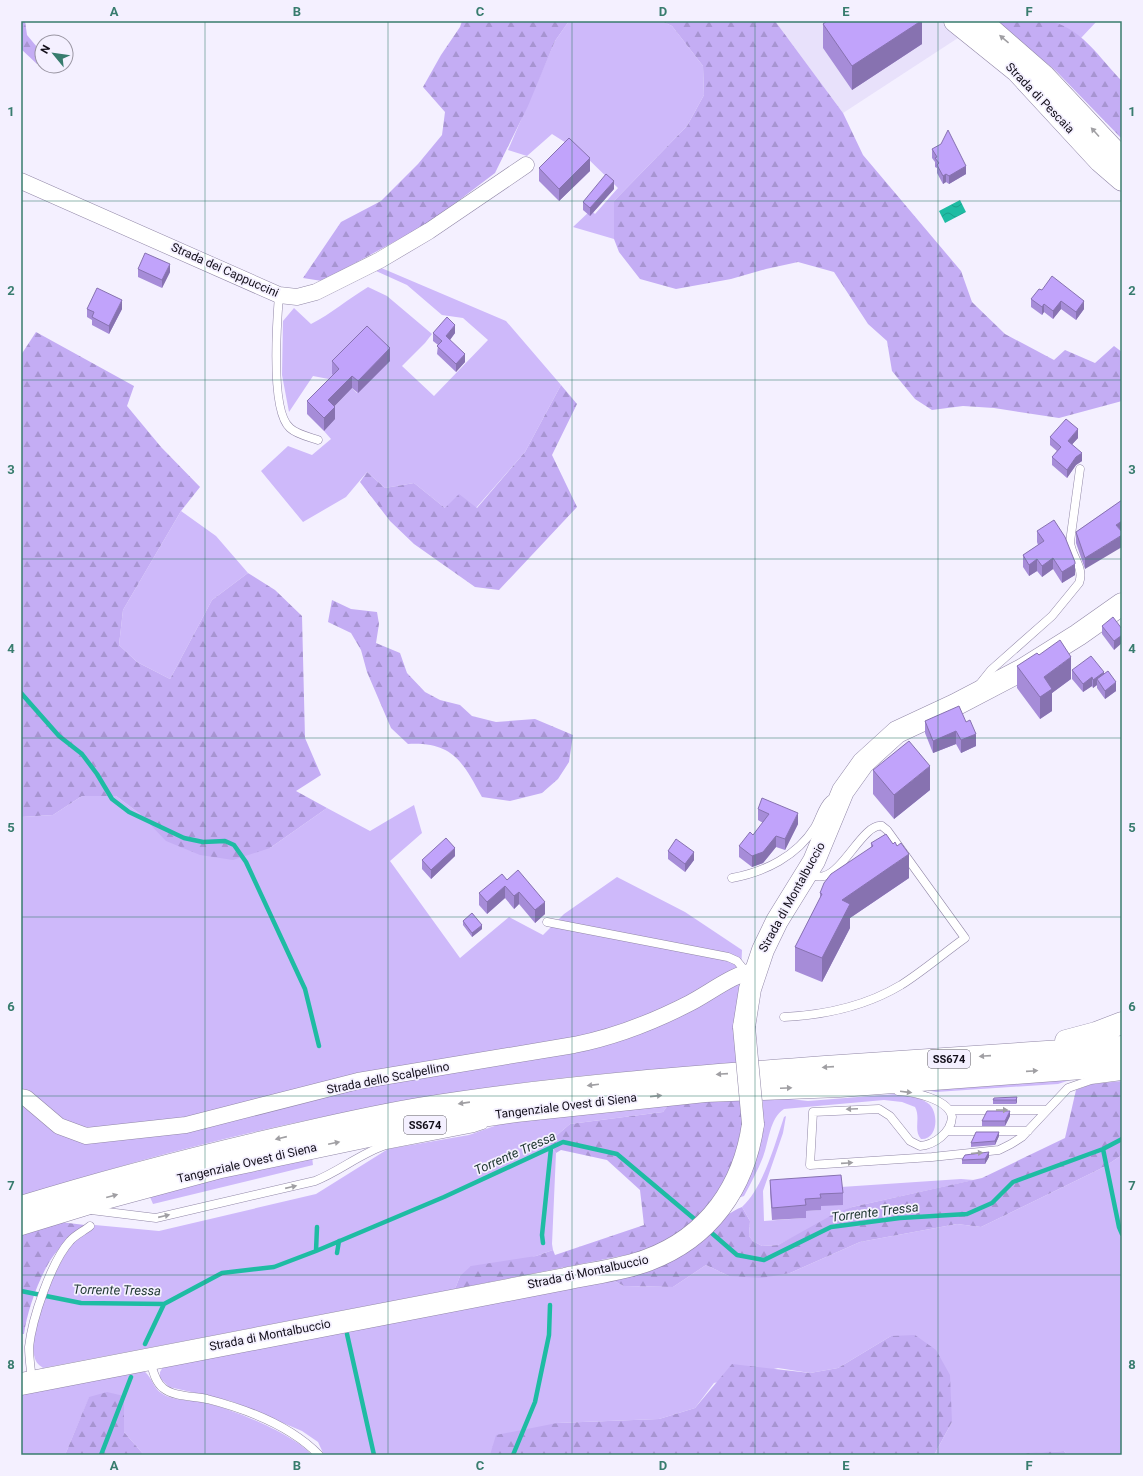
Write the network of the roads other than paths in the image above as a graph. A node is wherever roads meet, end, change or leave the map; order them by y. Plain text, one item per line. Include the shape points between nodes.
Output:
1 (955, 21) edge
2 (981, 21) edge
3 (1122, 159) edge
4 (526, 165) dead end
5 (21, 180) edge
6 (1122, 180) edge
7 (278, 295) junction
8 (318, 440) dead end
9 (1080, 469) dead end
10 (1122, 604) edge
11 (969, 698) junction
12 (840, 798) junction
13 (807, 874) junction
14 (732, 878) dead end
15 (547, 922) dead end
16 (751, 971) junction
17 (784, 1017) dead end
18 (1122, 1022) edge
19 (1122, 1047) edge
20 (1020, 1054) junction
21 (1122, 1065) edge
22 (1122, 1076) edge
23 (840, 1086) junction
24 (21, 1097) edge
25 (949, 1110) junction
26 (1047, 1110) junction
27 (516, 1111) junction
28 (948, 1131) junction
29 (1028, 1131) junction
30 (939, 1139) junction
31 (932, 1157) junction
32 (21, 1207) edge
33 (70, 1208) junction
34 (21, 1224) edge
35 (90, 1226) dead end
36 (150, 1359) junction
37 (26, 1382) edge
38 (319, 1455) edge

1 - 6 main road, Strada di Pescaia via 1017,71 1095,156
3 -> 2 main road, Strada di Pescaia via 1044,76
4 - 7 street, Strada dei Cappuccini via 429,231 380,260 316,292 297,297
5 - 7 street, Strada dei Cappuccini
7 - 8 lane via 276,369 282,414 289,428
9 - 11 lane via 1070,542 1070,549 1080,570 1079,583 1052,616 991,670
10 - 11 main road, Strada di Montalbuccio via 1022,670
11 - 12 main road, Strada di Montalbuccio via 911,724 891,736 860,767
12 - 13 main road, Strada di Montalbuccio via 824,841
12 - 14 lane via 828,802 815,827 803,843 791,853 755,873
13 - 16 main road, Strada di Montalbuccio via 774,927
13 - 17 lane via 817,877 829,873 841,864 872,828 882,826 965,938 908,980 874,998 834,1011
15 - 16 lane via 728,957 737,960
16 - 24 street, Strada dello Scalpellino via 663,1016 604,1039 358,1081 186,1125 86,1136 58,1126 26,1098
16 - 36 main road, Strada di Montalbuccio, bridge via 744,1027 753,1124 750,1143 737,1183 716,1213 680,1244 648,1260 623,1267
18 - 20 main road via 1096,1033
19 - 20 main road, Tangenziale Ovest di Siena / SS674
20 -> 32 main road, Tangenziale Ovest di Siena / SS674 via 611,1083 416,1110 212,1154 102,1182
23 -> 21 main road, Tangenziale Ovest di Siena / SS674
22 - 26 lane via 1075,1084 1064,1090
23 -> 25 lane via 915,1093 932,1099
27 -> 23 main road, Tangenziale Ovest di Siena / SS674 via 705,1091
25 -> 26 lane
25 - 28 lane via 952,1121
26 - 29 lane
33 -> 27 main road, Tangenziale Ovest di Siena / SS674 via 221,1168 421,1125
33 -> 27 lane via 156,1218 315,1181 335,1173 386,1144 474,1128
28 - 29 lane
28 - 30 lane
31 -> 29 lane via 999,1150 1017,1141
30 - 31 lane
30 -> 31 lane via 924,1146 916,1145 890,1116 879,1109 813,1112 810,1165
33 - 34 main road, Tangenziale Ovest di Siena / SS674
35 - 37 lane via 70,1241 48,1280 32,1328
36 - 37 main road, Strada di Montalbuccio
36 - 38 lane via 155,1377 164,1389 224,1404 265,1420 299,1437

